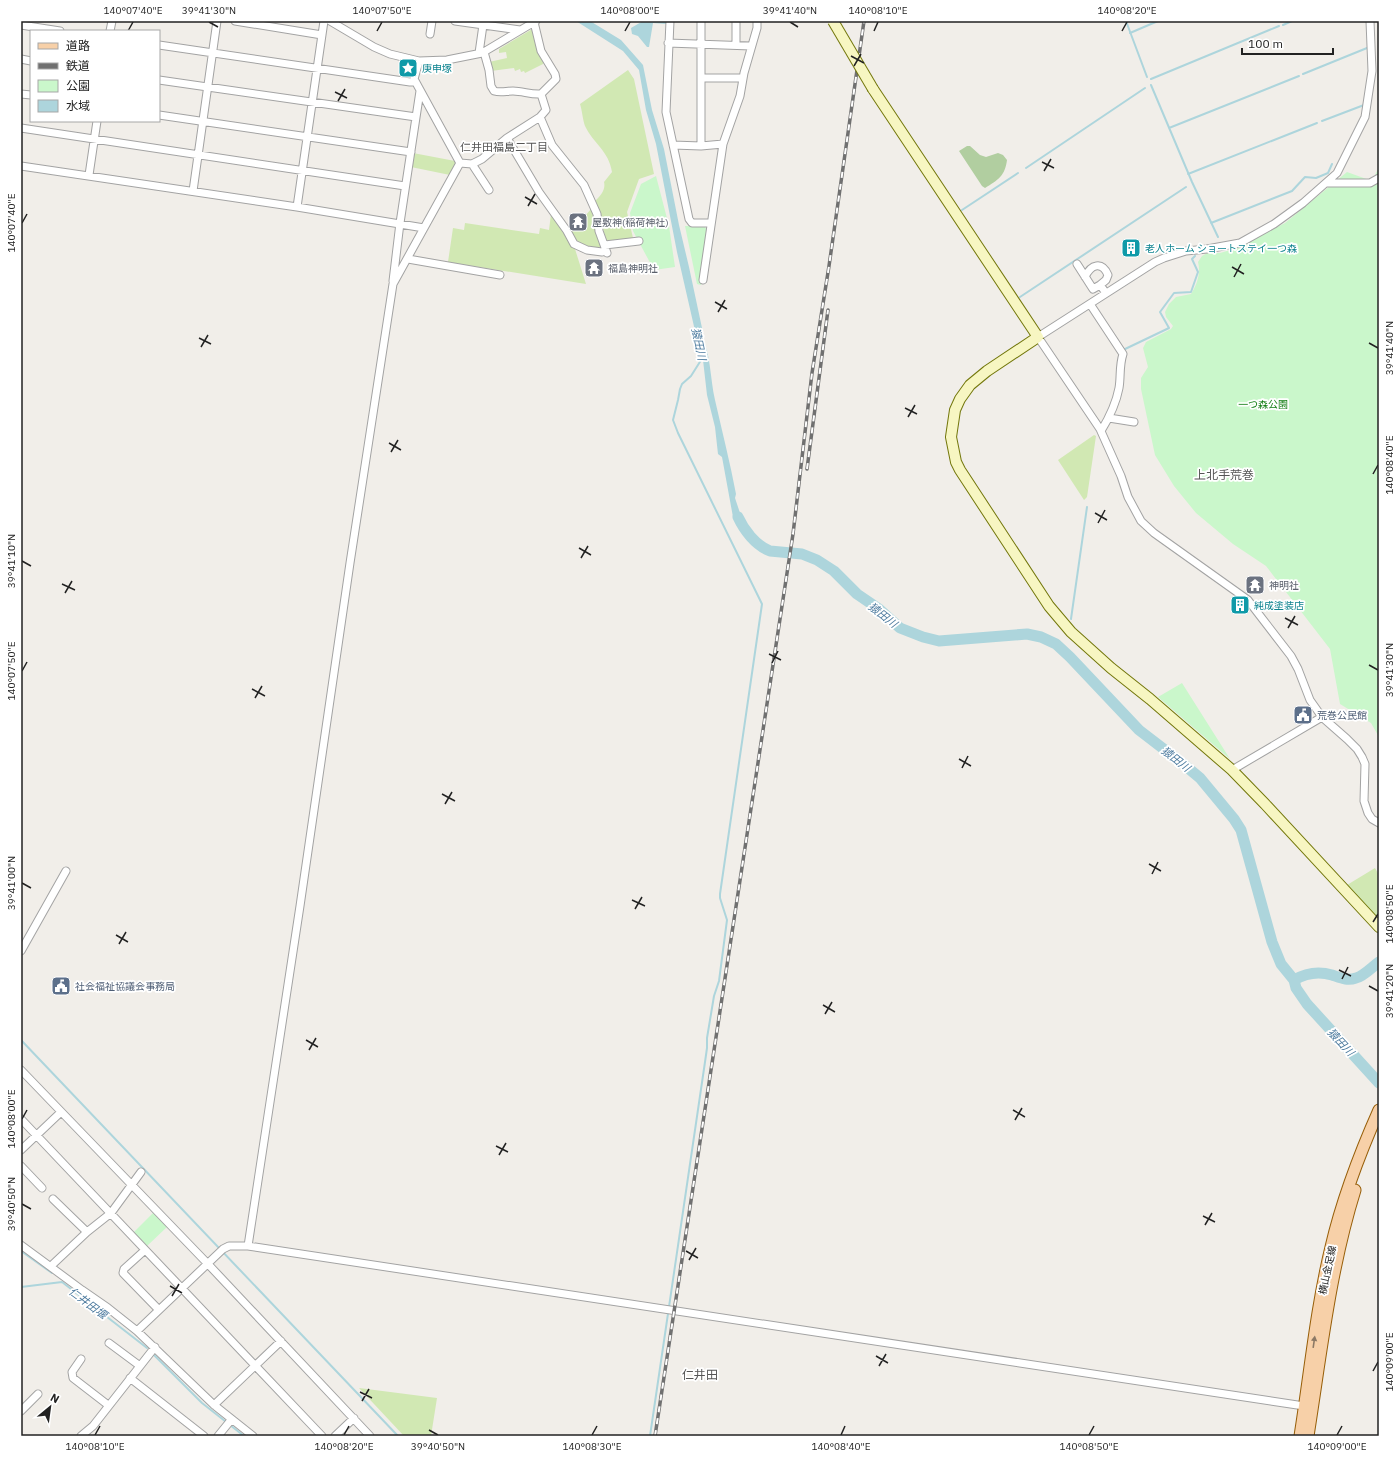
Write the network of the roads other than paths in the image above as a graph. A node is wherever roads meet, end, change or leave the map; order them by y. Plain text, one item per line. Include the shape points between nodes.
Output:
1 (217, 21) edge
2 (235, 21) edge
3 (324, 21) edge
4 (330, 21) edge
5 (432, 21) edge
6 (455, 21) edge
7 (670, 21) edge
8 (701, 21) edge
9 (736, 21) edge
10 (757, 21) edge
11 (832, 21) edge
12 (1370, 21) edge
13 (535, 22) edge
14 (21, 25) edge
15 (483, 25) junction
16 (54, 30) edge
17 (520, 30) junction
18 (430, 34) dead end
19 (322, 35) junction
20 (668, 43) junction
21 (701, 44) junction
22 (160, 45) edge
23 (736, 45) junction
24 (751, 46) junction
25 (212, 52) junction
26 (482, 52) junction
27 (419, 61) junction
28 (317, 69) junction
29 (701, 78) junction
30 (743, 78) junction
31 (160, 80) edge
32 (416, 82) junction
33 (208, 87) junction
34 (420, 91) junction
35 (541, 94) junction
36 (312, 102) junction
37 (160, 115) edge
38 (416, 117) junction
39 (540, 118) junction
40 (203, 121) junction
41 (97, 122) edge
42 (21, 128) edge
43 (307, 136) junction
44 (507, 138) junction
45 (94, 139) junction
46 (723, 144) junction
47 (673, 145) junction
48 (701, 146) junction
49 (411, 152) junction
50 (198, 155) junction
51 (460, 163) junction
52 (472, 164) junction
53 (21, 166) edge
54 (302, 170) junction
55 (89, 175) junction
56 (1379, 178) edge
57 (1328, 182) junction
58 (406, 186) junction
59 (489, 190) dead end
60 (193, 191) junction
61 (297, 207) junction
62 (400, 223) junction
63 (711, 223) junction
64 (424, 228) junction
65 (639, 241) dead end
66 (606, 250) junction
67 (408, 259) junction
68 (1077, 264) dead end
69 (500, 275) dead end
70 (1085, 277) junction
71 (703, 280) dead end
72 (393, 284) junction
73 (1100, 284) junction
74 (1106, 294) junction
75 (1090, 304) junction
76 (1038, 337) junction
77 (1109, 418) junction
78 (1134, 422) dead end
79 (1101, 432) junction
80 (1322, 717) junction
81 (1232, 770) junction
82 (1379, 823) edge
83 (66, 871) dead end
84 (1379, 927) edge
85 (21, 951) edge
86 (21, 1070) edge
87 (1379, 1110) edge
88 (61, 1112) junction
89 (21, 1120) edge
90 (1379, 1128) edge
91 (36, 1135) junction
92 (21, 1150) edge
93 (21, 1166) edge
94 (141, 1172) dead end
95 (132, 1185) junction
96 (42, 1188) dead end
97 (53, 1198) dead end
98 (111, 1213) junction
99 (87, 1232) junction
100 (21, 1245) edge
101 (248, 1246) junction
102 (145, 1250) junction
103 (207, 1263) junction
104 (51, 1266) junction
105 (181, 1289) junction
106 (159, 1310) junction
107 (137, 1330) junction
108 (281, 1341) junction
109 (110, 1343) dead end
110 (155, 1347) junction
111 (81, 1359) dead end
112 (255, 1365) junction
113 (140, 1366) junction
114 (130, 1378) junction
115 (38, 1394) dead end
116 (108, 1405) junction
117 (214, 1405) junction
118 (1304, 1406) junction
119 (21, 1411) edge
120 (354, 1418) junction
121 (231, 1420) junction
122 (81, 1436) edge
123 (204, 1436) edge
124 (218, 1436) edge
125 (254, 1436) edge
126 (322, 1436) edge
127 (335, 1436) edge
128 (370, 1436) edge
129 (1300, 1436) edge
130 (1308, 1436) edge

1 - 25 street
2 - 19 street
3 - 19 street
4 - 27 street via 374,47
5 - 18 street
6 - 15 street
7 - 20 street
8 - 21 street
9 - 23 street
10 - 24 street
11 - 76 street, bridge via 873,89
12 - 57 street via 1372,71 1365,117 1337,173
13 - 17 street
13 - 35 street via 541,51 556,79
14 - 16 street
15 - 17 street
15 - 26 street
17 - 26 street
19 - 28 street
20 - 21 street
20 - 47 street via 666,112
21 - 23 street
21 - 29 street
22 - 25 street
23 - 24 street
24 - 30 street
25 - 28 street
25 - 33 street
26 - 27 street via 447,60
26 - 35 street via 494,91
27 - 32 street via 414,79
28 - 32 street
28 - 36 street
29 - 30 street
29 - 48 street
30 - 46 street via 740,96
31 - 33 street
32 - 34 street
33 - 36 street
33 - 40 street
34 - 38 street
34 - 51 street
35 - 39 street via 546,110
36 - 38 street
36 - 43 street
37 - 40 street
38 - 49 street
39 - 44 street
39 - 66 street via 552,145 584,185 597,214 599,231
40 - 43 street
40 - 50 street
41 - 45 street
42 - 45 street
43 - 49 street
43 - 54 street
44 - 52 street
44 - 66 street via 574,244 587,250
45 - 50 street
45 - 55 street
46 - 48 street
46 - 63 street
47 - 48 street
47 - 63 street via 689,219 692,223
49 - 58 street
50 - 54 street
50 - 60 street
51 - 52 street
51 - 64 street
52 - 59 street
53 - 55 street
54 - 58 street
54 - 61 street
55 - 60 street
56 - 57 street via 1370,183
57 - 74 street via 1274,224 1240,243 1186,251 1164,258
58 - 62 street
60 - 61 street
61 - 62 street
62 - 64 street
62 - 72 street
63 - 71 street
64 - 67 street
65 - 66 street
67 - 69 street
67 - 72 street
68 - 70 street
70 - 73 street via 1093,289
70 - 73 street via 1094,267 1102,266 1108,275
72 - 101 street
73 - 74 street
74 - 75 street
75 - 76 street
75 - 77 street via 1123,354 1119,388
76 - 79 street
76 - 81 street via 981,376 970,385 960,399 955,410 951,437 956,462 1026,572 1071,632
77 - 78 street
77 - 79 street
79 - 80 street via 1128,497 1141,520 1154,533 1248,600 1290,656 1310,700
80 - 81 street
80 - 82 street via 1357,749 1362,757 1365,764 1364,801 1372,819
81 - 84 street
83 - 85 street
86 - 88 street
118 -> 87 main road, 横山金足線 via 1331,1248 1355,1167
88 - 91 street
88 - 95 street
89 - 91 street
90 - 130 main road, 横山金足線 via 1360,1173 1341,1241
91 - 92 street
91 - 98 street
93 - 96 street
94 - 95 street
95 - 98 street
95 - 103 street
97 - 99 street
98 - 99 street
98 - 102 street
99 - 104 street
100 - 104 street
101 - 103 street via 229,1246
101 - 118 street
102 - 105 street
102 - 106 street via 124,1269 123,1273
103 - 105 street
103 - 108 street
104 - 107 street
105 - 106 street
105 - 112 street
106 - 107 street
107 - 110 street
108 - 112 street
108 - 120 street
109 - 113 street
110 - 113 street
110 - 117 street
111 - 116 street via 72,1372 73,1378
112 - 117 street
112 - 126 street
113 - 114 street
114 - 116 street
114 - 123 street
115 - 119 street
116 - 122 street
117 - 121 street
118 - 129 main road, 横山金足線
120 - 127 street
120 - 128 street
121 - 124 street
121 - 125 street

